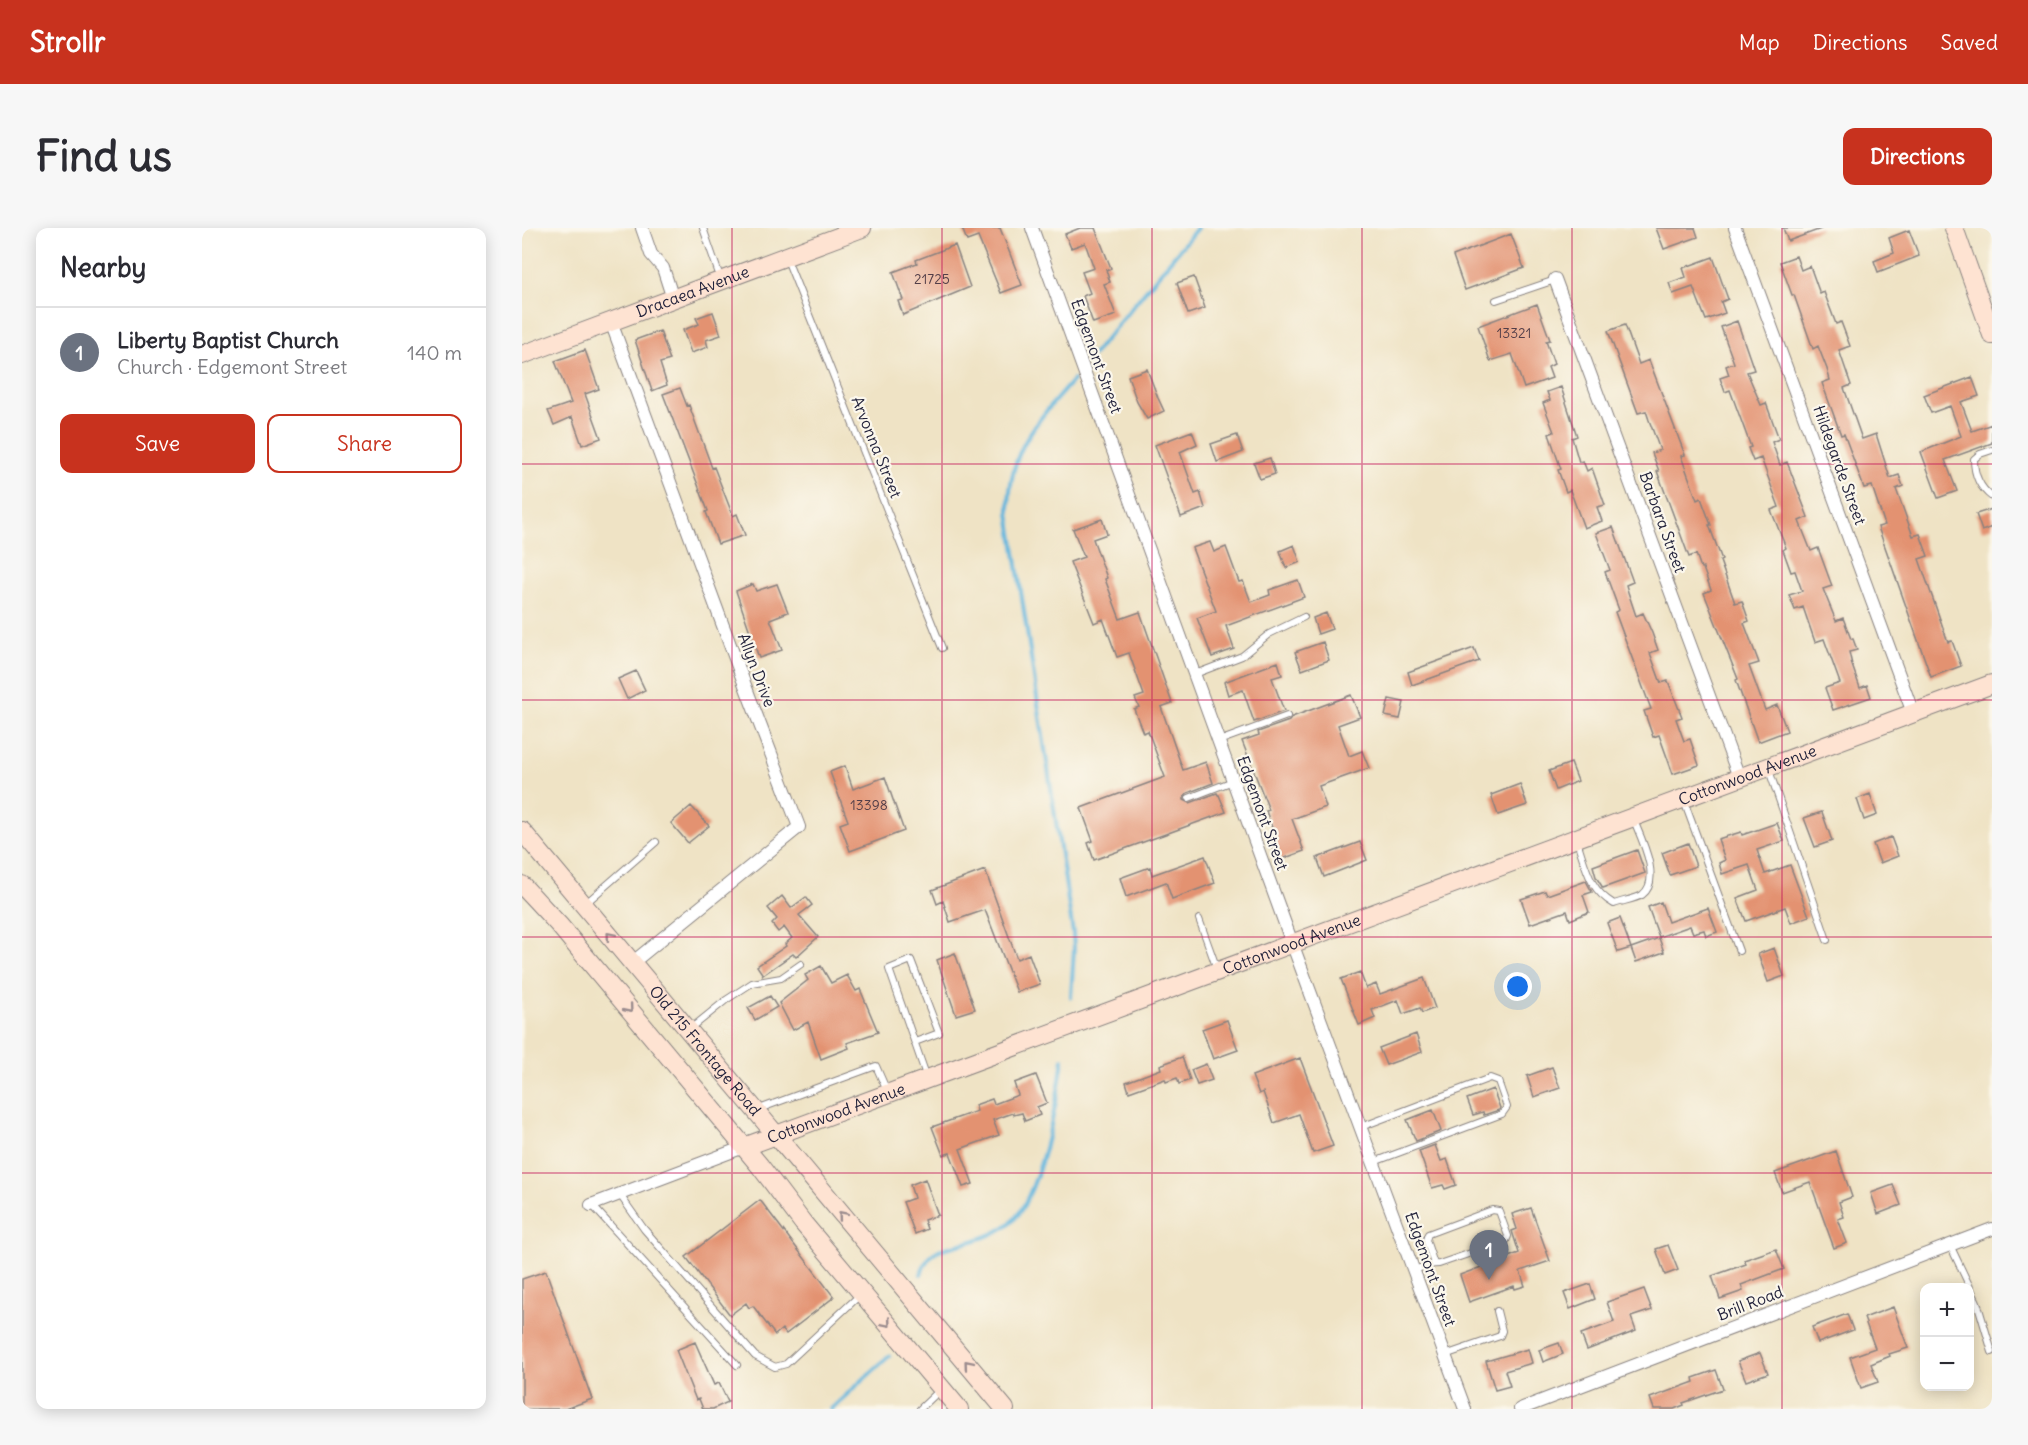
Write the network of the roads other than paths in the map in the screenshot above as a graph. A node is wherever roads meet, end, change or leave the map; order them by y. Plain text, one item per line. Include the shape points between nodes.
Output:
1 (642, 228) edge
2 (702, 228) edge
3 (862, 228) edge
4 (1032, 228) edge
5 (1735, 228) edge
6 (1954, 228) edge
7 (786, 257) junction
8 (1555, 279) joint
9 (722, 281) junction
10 (673, 299) junction
11 (1496, 300) dead end
12 (612, 322) junction
13 (1992, 335) edge
14 (522, 355) edge
15 (1992, 450) edge
16 (1992, 497) edge
17 (1304, 617) dead end
18 (942, 648) dead end
19 (1195, 674) junction
20 (1992, 684) edge
21 (1913, 713) junction
22 (1287, 716) dead end
23 (1219, 741) junction
24 (1768, 766) junction
25 (1738, 777) junction
26 (1233, 780) junction
27 (1189, 798) dead end
28 (1683, 798) junction
29 (1632, 817) junction
30 (522, 831) edge
31 (1575, 838) junction
32 (656, 842) dead end
33 (522, 885) edge
34 (584, 905) junction
35 (1199, 919) dead end
36 (1827, 940) dead end
37 (1292, 943) junction
38 (1739, 951) dead end
39 (632, 963) junction
40 (801, 964) dead end
41 (1218, 971) junction
42 (689, 1030) junction
43 (915, 1042) junction
44 (927, 1078) junction
45 (888, 1093) junction
46 (756, 1110) junction
47 (1361, 1127) junction
48 (774, 1135) junction
49 (744, 1147) junction
50 (1374, 1162) junction
51 (620, 1194) junction
52 (591, 1205) joint
53 (1992, 1229) edge
54 (1950, 1245) junction
55 (1434, 1264) junction
56 (1414, 1270) junction
57 (862, 1293) junction
58 (1497, 1311) dead end
59 (1992, 1352) edge
60 (1445, 1355) junction
61 (737, 1365) dead end
62 (942, 1389) junction
63 (920, 1409) edge
64 (959, 1409) edge
65 (1005, 1409) edge
66 (1465, 1409) edge
67 (1520, 1409) edge

1 - 10 street via 651,254 663,268
2 - 9 lane
3 - 7 street, Dracaea Avenue
4 - 19 street, Edgemont Street
5 - 21 street, Hildegarde Street
6 - 13 street
7 - 9 street, Dracaea Avenue
7 - 18 lane, Arvonna Street
8 - 11 lane
8 - 25 street, Barbara Street
9 - 10 street, Dracaea Avenue
10 - 12 street, Dracaea Avenue
12 - 14 street, Dracaea Avenue
12 - 39 street, Allyn Drive via 799,827
15 - 16 lane via 1974,459 1983,490
17 - 19 lane via 1269,634 1242,656
19 - 23 street, Edgemont Street
20 - 21 street, Cottonwood Avenue
21 - 24 street, Cottonwood Avenue
22 - 23 lane
23 - 26 street, Edgemont Street
24 - 25 street, Cottonwood Avenue
24 - 36 lane
25 - 28 street, Cottonwood Avenue
26 - 27 lane
26 - 37 street, Edgemont Street
28 - 29 street, Cottonwood Avenue
28 - 38 lane
29 - 31 street, Cottonwood Avenue
29 - 31 lane via 1652,873 1650,885 1642,894 1614,904 1603,898 1595,890
30 - 34 street, Old 215 Frontage Road
31 - 37 street, Cottonwood Avenue
32 - 34 lane
33 -> 49 street, Old 215 Frontage Road
39 -> 34 street, Old 215 Frontage Road
35 - 41 lane
37 - 41 street, Cottonwood Avenue
37 - 47 street, Edgemont Street
39 - 42 street, Old 215 Frontage Road
40 - 42 lane via 781,978 752,983
41 - 44 street, Cottonwood Avenue
42 - 46 street, Old 215 Frontage Road
43 - 43 lane via 889,969 911,960 939,1034
43 - 44 lane
44 - 45 street, Cottonwood Avenue
45 - 46 lane via 876,1066
45 - 48 street, Cottonwood Avenue
46 - 48 street, Old 215 Frontage Road
47 - 50 street, Edgemont Street
47 - 50 lane via 1490,1078 1502,1088 1507,1107 1502,1114
48 - 49 street, Cottonwood Avenue
65 -> 48 street, Old 215 Frontage Road
49 - 51 street, Cottonwood Avenue
49 - 57 street, Old 215 Frontage Road
50 - 56 street, Edgemont Street
51 - 52 street, Cottonwood Avenue
51 - 57 lane via 644,1228 755,1356 775,1367 786,1364
52 - 61 lane
53 - 54 street, Brill Road
54 - 59 lane via 1977,1302
54 - 67 street, Brill Road
55 - 55 lane via 1506,1241 1508,1236 1499,1211 1492,1210 1428,1234 1426,1240
55 - 56 lane
56 - 60 street, Edgemont Street
57 -> 62 street, Old 215 Frontage Road
58 - 60 lane via 1500,1336
60 - 66 street, Edgemont Street
62 - 63 lane
62 - 64 street, Old 215 Frontage Road

